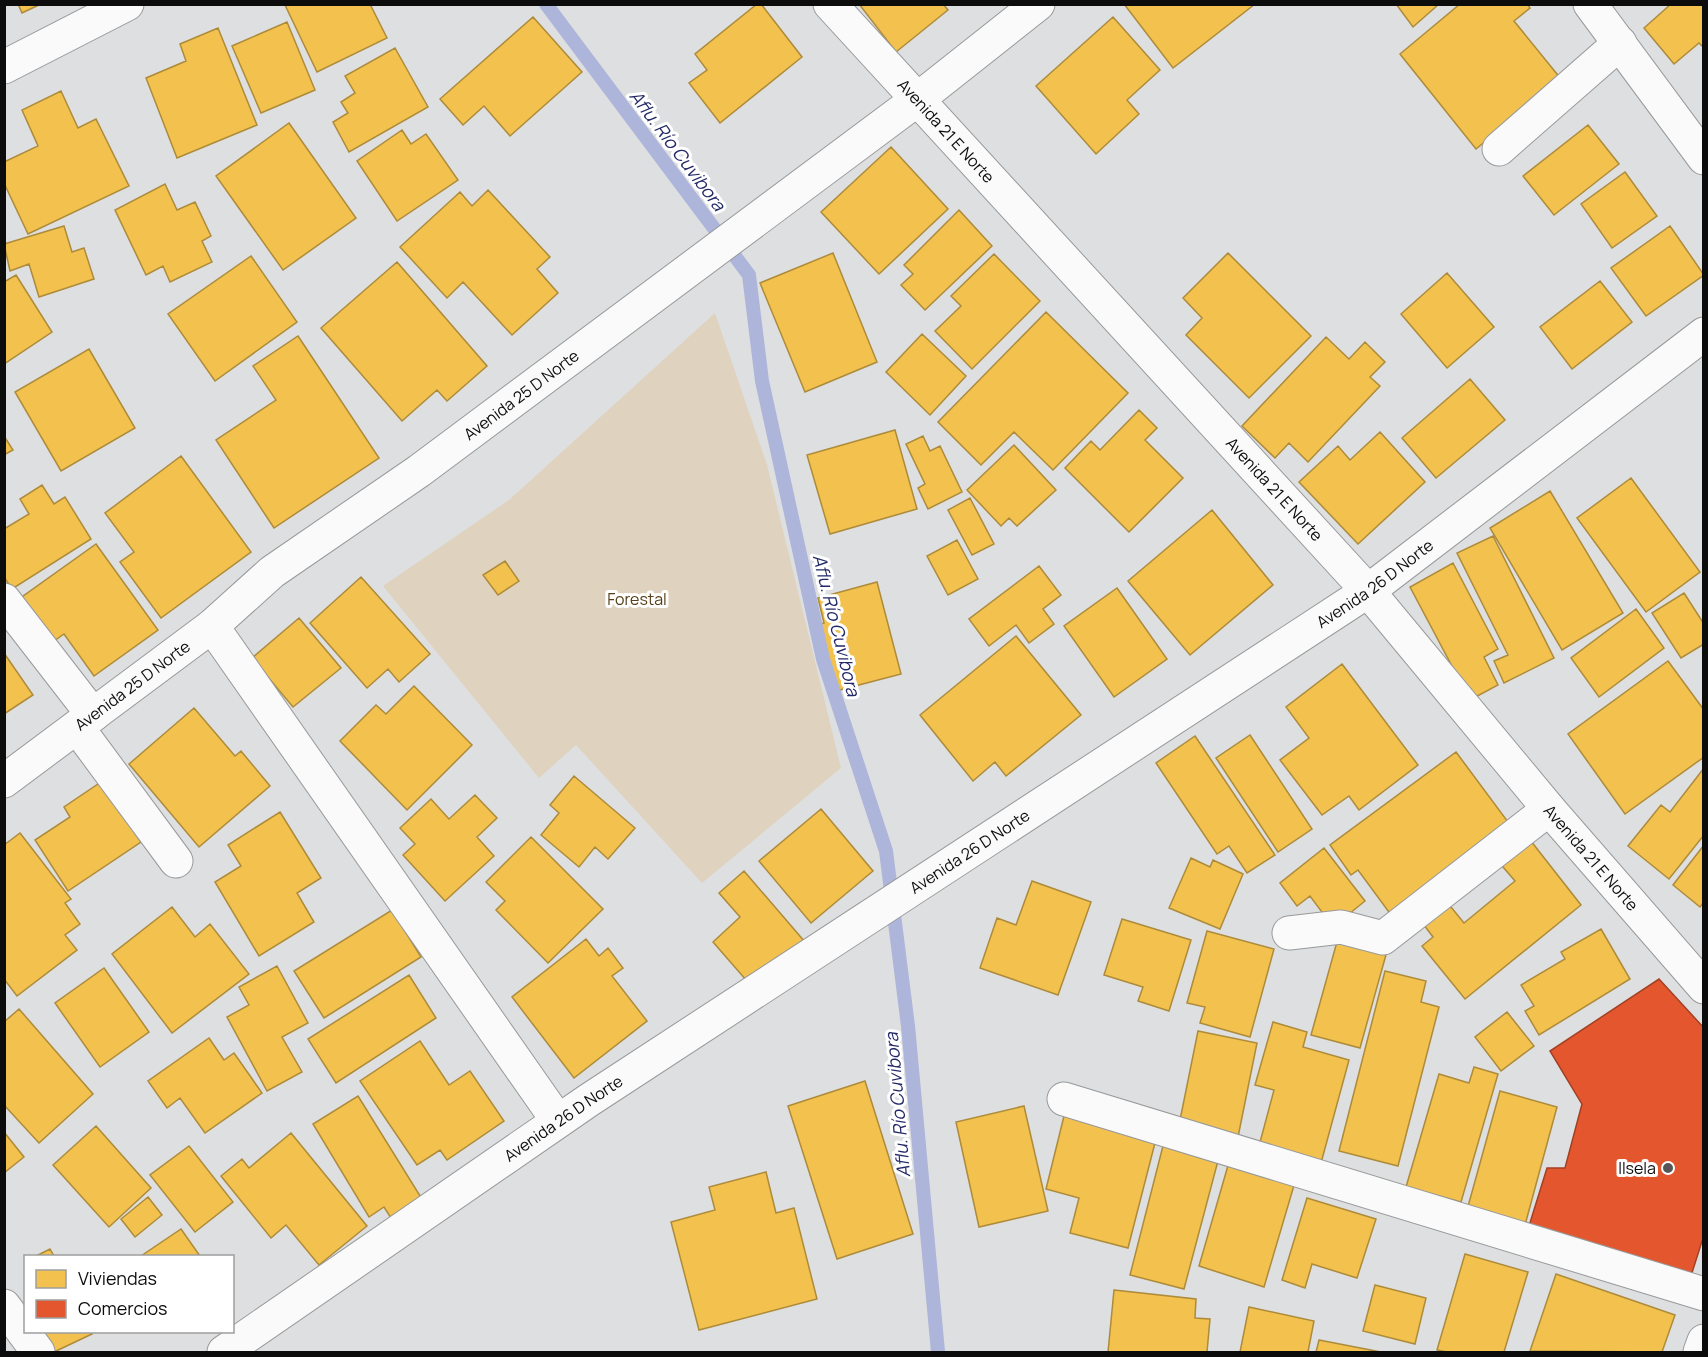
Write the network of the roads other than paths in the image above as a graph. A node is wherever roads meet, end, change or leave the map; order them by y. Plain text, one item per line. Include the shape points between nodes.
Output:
1 (127, 4) edge
2 (830, 4) edge
3 (1038, 4) edge
4 (1590, 4) edge
5 (1620, 44) junction
6 (4, 67) edge
7 (918, 99) junction
8 (1499, 149) dead end
9 (1704, 158) edge
10 (1704, 334) edge
11 (1368, 591) junction
12 (4, 600) edge
13 (212, 626) junction
14 (85, 721) junction
15 (4, 781) edge
16 (1548, 809) junction
17 (176, 861) dead end
18 (1289, 933) dead end
19 (1704, 987) edge
20 (1064, 1100) dead end
21 (558, 1121) junction
22 (1704, 1294) edge
23 (4, 1306) edge
24 (24, 1333) edge
25 (24, 1333) edge
26 (1704, 1341) edge
27 (39, 1353) edge
28 (224, 1353) edge
29 (1700, 1353) edge

1 - 6 street
2 - 7 street, Avenida 21 E Norte
3 - 7 street, Avenida 25 D Norte
4 - 5 street
5 - 8 street
5 - 9 street
7 - 11 street, Avenida 21 E Norte
7 - 13 street, Avenida 25 D Norte via 419,471 272,572
10 - 11 street, Avenida 26 D Norte
11 - 16 street, Avenida 21 E Norte
11 - 21 street, Avenida 26 D Norte
12 - 14 street
13 - 14 street, Avenida 25 D Norte
13 - 21 street
14 - 15 street, Avenida 25 D Norte
14 - 17 street
16 - 18 street via 1383,938 1341,927
16 - 19 street, Avenida 21 E Norte
20 - 22 street
21 - 28 street, Avenida 26 D Norte
23 - 25 street
24 - 27 street
26 - 29 street

